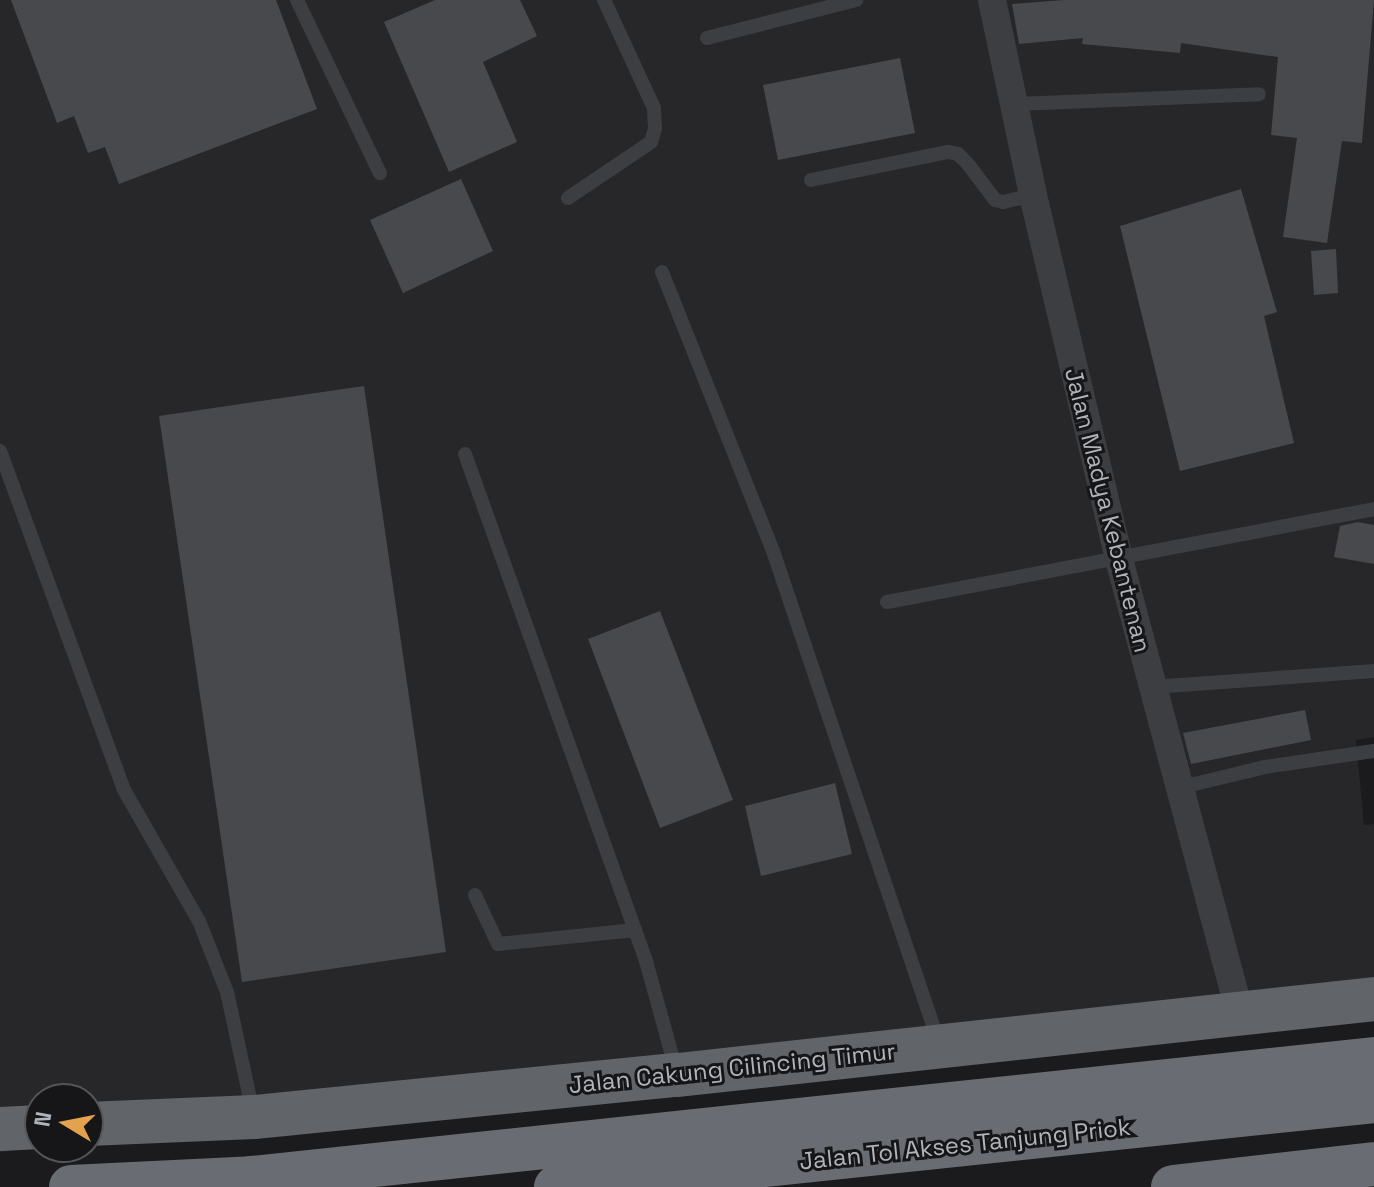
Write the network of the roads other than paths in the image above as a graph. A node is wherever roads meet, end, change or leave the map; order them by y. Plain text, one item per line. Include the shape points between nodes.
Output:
1 (297, 0) edge
2 (604, 0) edge
3 (856, 0) edge
4 (992, 0) edge
5 (707, 38) dead end
6 (1259, 94) dead end
7 (1015, 104) junction
8 (380, 173) dead end
9 (811, 180) dead end
10 (1033, 195) junction
11 (568, 198) dead end
12 (662, 272) dead end
13 (0, 451) edge
14 (465, 454) dead end
15 (1374, 509) edge
16 (1119, 559) junction
17 (887, 602) dead end
18 (1374, 671) edge
19 (1151, 687) junction
20 (1374, 751) edge
21 (1178, 788) junction
22 (475, 895) dead end
23 (635, 930) junction
24 (1374, 999) edge
25 (1240, 1015) junction
26 (939, 1045) junction
27 (1374, 1059) edge
28 (678, 1075) junction
29 (1374, 1101) edge
30 (254, 1117) junction
31 (104, 1123) edge
32 (24, 1128) edge
33 (0, 1129) edge
34 (1374, 1164) edge
35 (1266, 1182) edge
36 (71, 1187) edge
37 (556, 1187) edge
38 (1173, 1187) edge

1 - 8 lane
2 - 11 lane via 654,108 655,129 651,142
3 - 5 lane
4 - 7 street, Jalan Madya Kebantenan
6 - 7 lane
7 - 10 street, Jalan Madya Kebantenan
9 - 10 lane via 948,152 968,164 995,200
10 - 16 street, Jalan Madya Kebantenan
12 - 26 lane via 773,551
13 - 30 lane via 123,788 199,921 227,992
14 - 23 lane
15 - 16 lane
16 - 17 lane
16 - 19 street, Jalan Madya Kebantenan
18 - 19 lane
19 - 21 street, Jalan Madya Kebantenan
20 - 21 lane via 1265,767
21 - 25 street, Jalan Madya Kebantenan
22 - 23 lane via 498,944
23 - 28 lane
24 - 25 highway, Jalan Cakung Cilincing Timur
25 - 26 highway, Jalan Cakung Cilincing Timur
26 - 28 highway, Jalan Cakung Cilincing Timur
27 - 36 highway via 252,1178
28 - 30 highway, Jalan Cakung Cilincing Timur
29 - 37 highway, Jalan Tol Akses Tanjung Priok
30 - 31 highway, Jalan Cakung Cilincing Timur
32 - 33 highway
34 - 35 highway
35 - 38 highway

